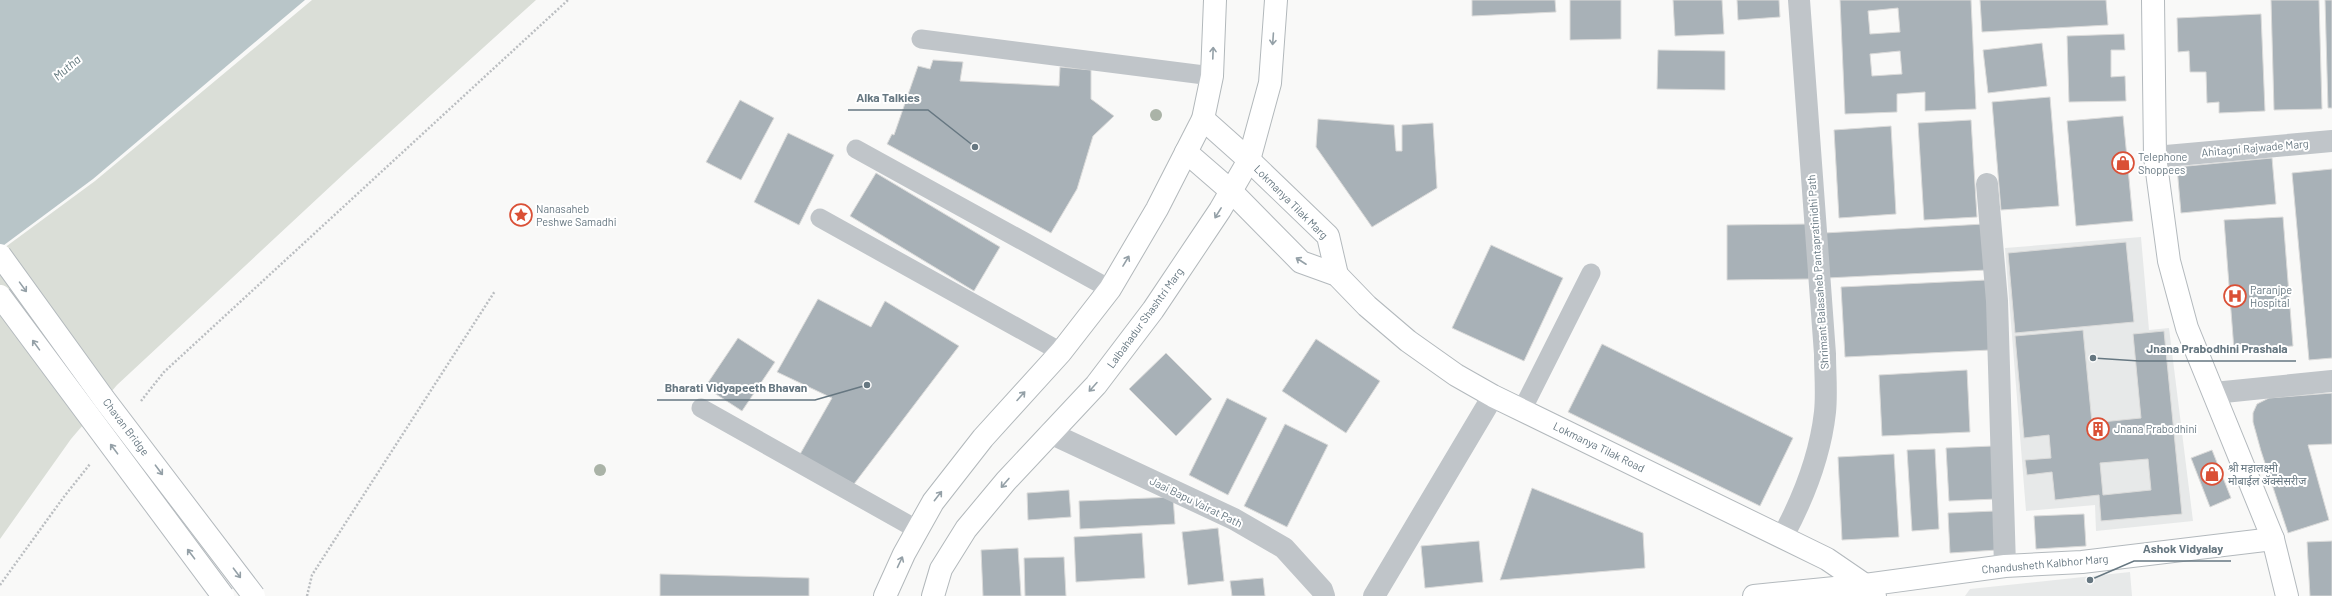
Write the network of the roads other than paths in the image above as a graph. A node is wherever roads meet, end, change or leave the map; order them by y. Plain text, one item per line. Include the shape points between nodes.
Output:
1 (1215, 0) edge
2 (1276, 0) edge
3 (1799, 0) edge
4 (2153, 0) edge
5 (921, 39) dead end
6 (1212, 76) junction
7 (1202, 120) junction
8 (2332, 141) edge
9 (856, 149) dead end
10 (1186, 152) junction
11 (2155, 156) junction
12 (1249, 160) junction
13 (1987, 184) dead end
14 (1231, 191) junction
15 (820, 218) dead end
16 (0, 255) edge
17 (1591, 273) dead end
18 (1337, 275) junction
19 (1110, 289) junction
20 (0, 296) edge
21 (1061, 352) junction
22 (2332, 381) edge
23 (2214, 393) junction
24 (1493, 396) junction
25 (702, 408) dead end
26 (1522, 410) junction
27 (1050, 433) junction
28 (918, 530) junction
29 (1783, 536) junction
30 (2273, 539) junction
31 (2005, 566) junction
32 (1870, 591) edge
33 (223, 596) edge
34 (254, 596) edge
35 (885, 596) edge
36 (933, 596) edge
37 (1324, 596) edge
38 (1374, 596) edge
39 (1754, 596) edge
40 (2287, 596) edge

6 -> 1 main road
2 -> 12 main road, Lalbahadur Shashtri Marg via 1270,83
3 - 29 street, Shrimant Balasaheb Pantapratinidhi Path via 1825,354 1825,412 1816,461 1802,502
4 - 11 main road
5 - 6 lane
6 - 7 main road
7 - 10 main road
7 - 12 main road, Lokmanya Tilak Marg
8 - 11 street, Ahitagni Rajwade Marg
9 - 19 lane
10 - 14 main road
19 -> 10 main road via 1157,209
11 - 23 main road via 2169,261 2187,328
12 - 14 main road, Lalbahadur Shashtri Marg
12 - 18 main road, Lokmanya Tilak Marg via 1328,236
13 - 31 street via 1997,301
18 -> 14 main road via 1301,262
14 -> 27 main road, Lalbahadur Shashtri Marg via 1153,310 1096,384
15 - 21 lane
16 -> 34 main road, Chavan Bridge, bridge via 104,399
17 - 26 lane
18 - 24 main road, Lokmanya Tilak Road via 1367,306 1408,341 1456,375
19 - 21 main road
33 -> 20 main road, Chavan Bridge, bridge
28 -> 21 main road via 933,502 979,444
22 - 23 street
23 - 30 main road
24 - 26 main road, Lokmanya Tilak Road
24 - 38 street
25 - 28 lane
26 - 29 main road, Lokmanya Tilak Road
27 -> 36 main road, Lalbahadur Shashtri Marg via 966,529 941,569
27 - 37 street, Jaai Bapu Vairat Path via 1234,519 1284,548 1322,590
35 -> 28 main road
29 - 32 main road, Lokmanya Tilak Road via 1827,559
30 - 31 main road, Chandusheth Kalbhor Marg via 2082,562
30 - 40 main road
31 - 32 main road, Chandusheth Kalbhor Marg
32 - 39 main road, Chandusheth Kalbhor Marg

